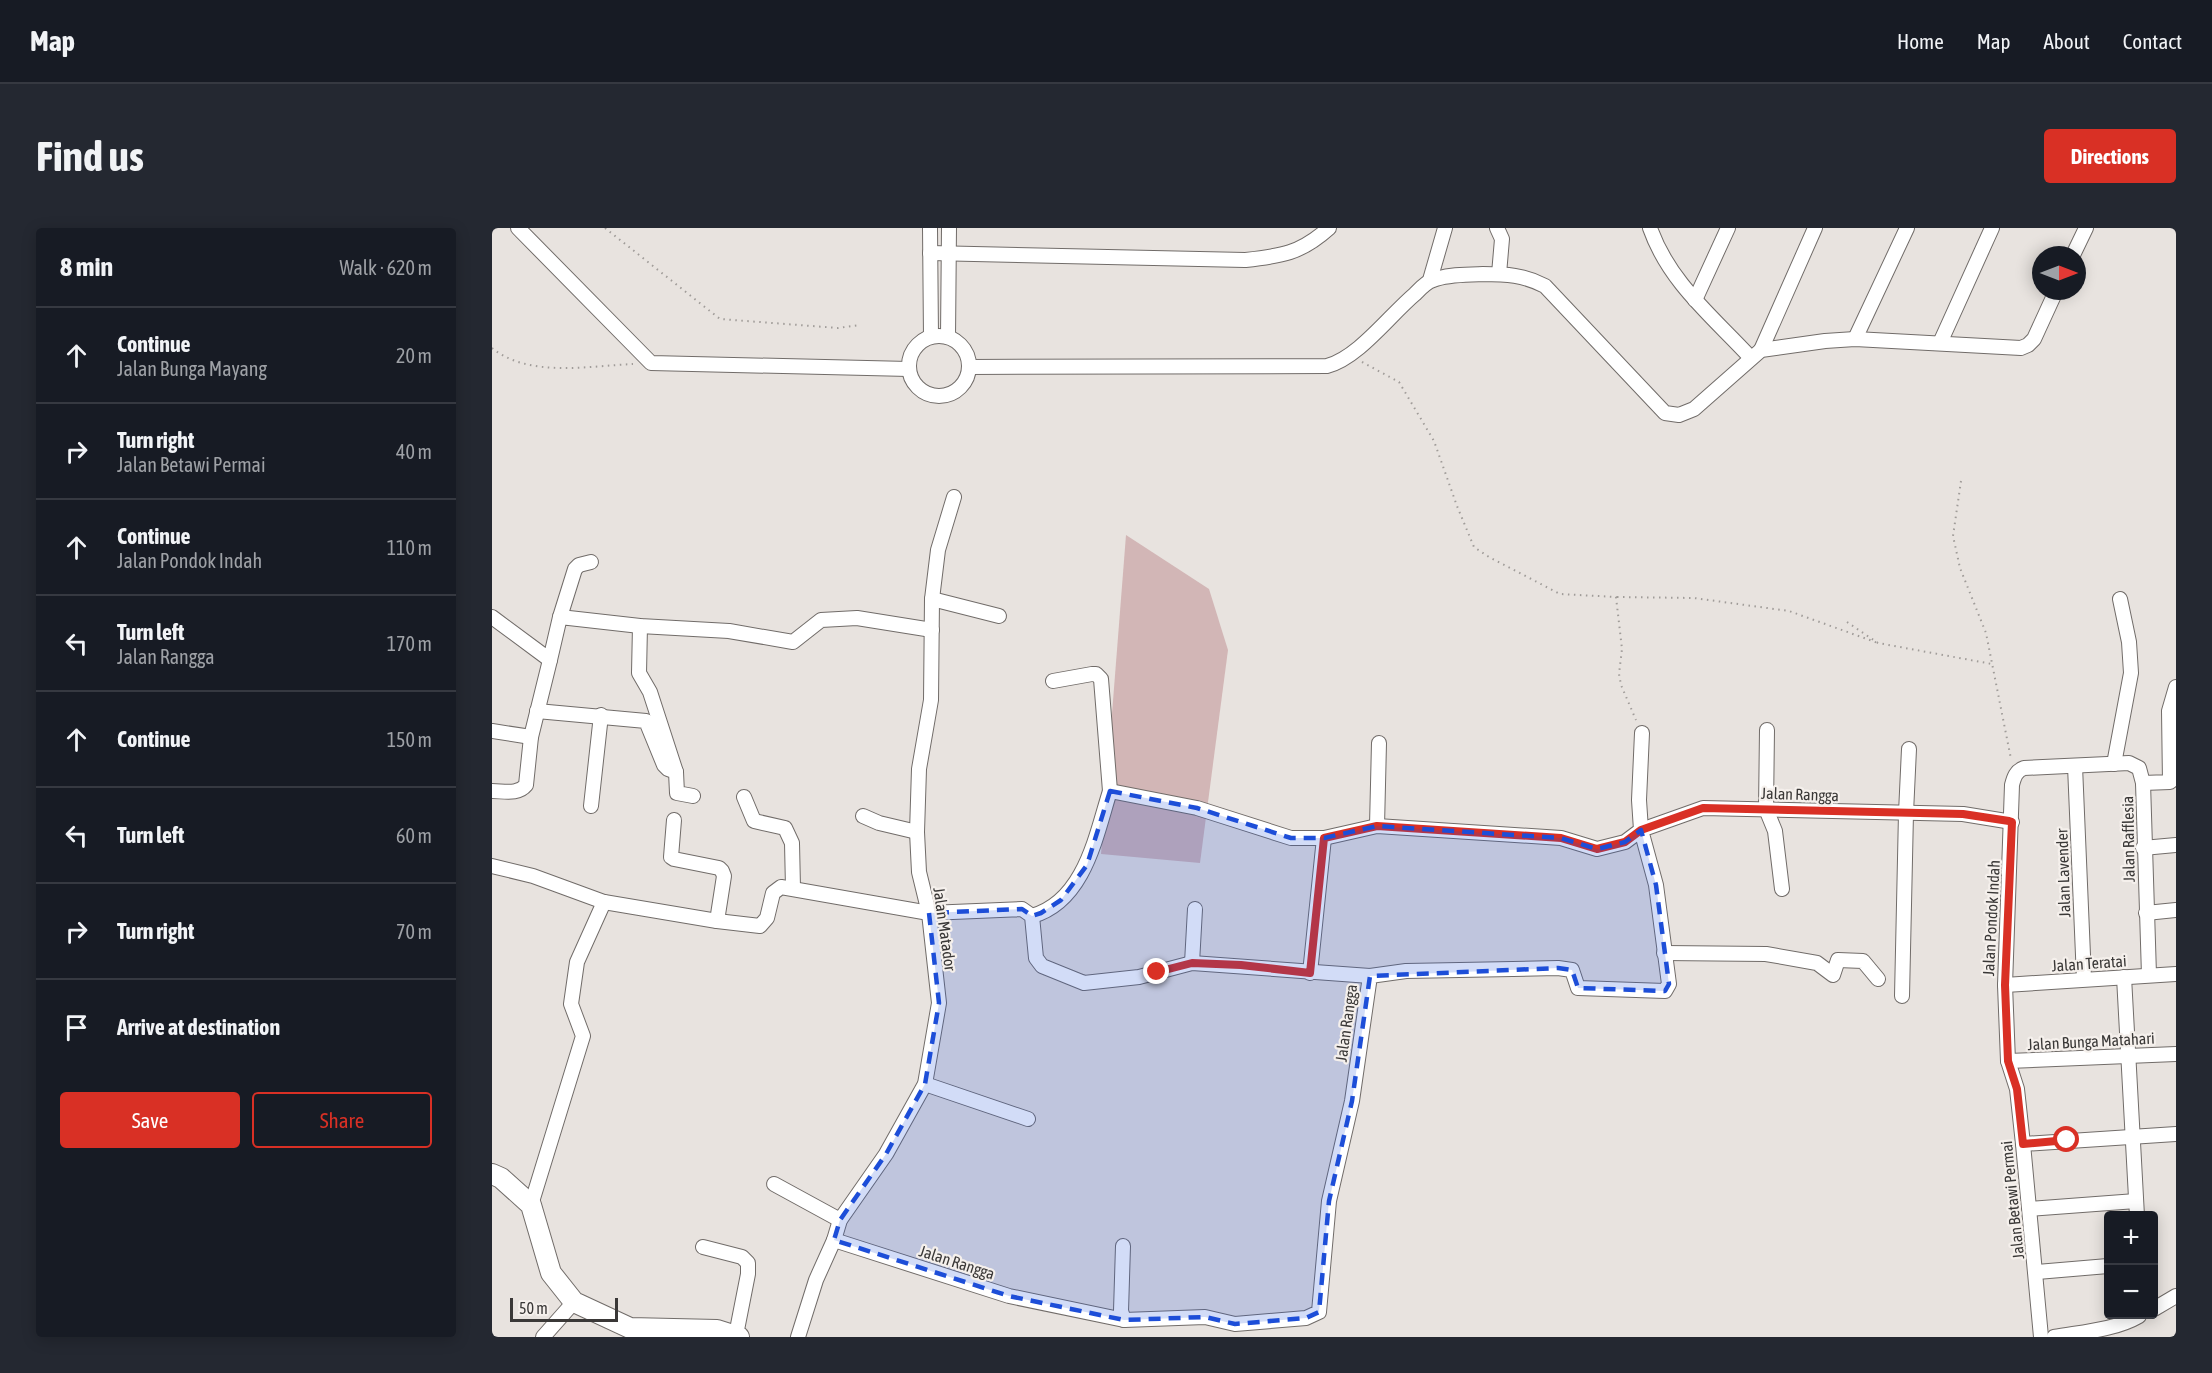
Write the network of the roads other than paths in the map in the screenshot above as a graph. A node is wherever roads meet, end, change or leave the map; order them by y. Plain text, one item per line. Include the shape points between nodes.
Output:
1 (518, 228) edge
2 (930, 228) edge
3 (949, 228) edge
4 (1329, 228) edge
5 (1445, 228) edge
6 (1497, 228) edge
7 (1650, 228) edge
8 (1728, 228) edge
9 (1815, 228) edge
10 (1907, 228) edge
11 (1992, 228) edge
12 (2086, 228) edge
13 (2077, 246) edge
14 (930, 253) junction
15 (949, 253) junction
16 (1499, 274) junction
17 (1430, 280) junction
18 (1695, 300) junction
19 (2052, 300) edge
20 (931, 336) junction
21 (948, 337) junction
22 (1855, 339) junction
23 (1940, 343) junction
24 (1756, 353) junction
25 (969, 367) junction
26 (909, 369) junction
27 (954, 497) dead end
28 (591, 562) dead end
29 (932, 599) junction
30 (2120, 599) dead end
31 (999, 616) dead end
32 (492, 617) edge
33 (560, 617) junction
34 (640, 626) junction
35 (932, 630) junction
36 (550, 660) junction
37 (1053, 681) dead end
38 (2176, 687) edge
39 (537, 711) junction
40 (2172, 711) edge
41 (601, 715) junction
42 (1767, 730) dead end
43 (492, 731) edge
44 (1642, 733) road end
45 (531, 737) junction
46 (1379, 743) dead end
47 (1909, 748) dead end
48 (2114, 764) junction
49 (2075, 766) junction
50 (676, 772) junction
51 (2014, 777) joint
52 (2173, 782) edge
53 (2143, 783) junction
54 (492, 790) edge
55 (1110, 790) junction
56 (693, 796) dead end
57 (744, 797) dead end
58 (591, 806) dead end
59 (1766, 809) junction
60 (1906, 813) junction
61 (864, 816) dead end
62 (674, 820) dead end
63 (2012, 822) junction
64 (1377, 826) junction
65 (1641, 830) junction
66 (917, 832) junction
67 (1324, 838) junction
68 (2176, 845) edge
69 (2143, 848) junction
70 (492, 866) edge
71 (793, 888) junction
72 (1782, 889) dead end
73 (604, 902) junction
74 (1195, 909) dead end
75 (2176, 910) edge
76 (929, 913) junction
77 (2146, 913) junction
78 (1032, 916) junction
79 (717, 921) junction
80 (1664, 953) junction
81 (1192, 963) junction
82 (1310, 973) junction
83 (2176, 974) edge
84 (2149, 975) junction
85 (1370, 976) junction
86 (2124, 977) junction
87 (1878, 979) dead end
88 (2084, 979) junction
89 (2005, 985) junction
90 (1902, 996) dead end
91 (2176, 1054) edge
92 (2128, 1057) junction
93 (2008, 1061) junction
94 (925, 1084) junction
95 (1028, 1119) dead end
96 (2176, 1134) edge
97 (2133, 1136) junction
98 (2023, 1144) junction
99 (492, 1174) edge
100 (774, 1184) dead end
101 (2136, 1200) junction
102 (531, 1204) junction
103 (2030, 1209) junction
104 (2137, 1211) edge
105 (840, 1220) junction
106 (834, 1240) junction
107 (1123, 1246) dead end
108 (703, 1247) dead end
109 (2104, 1266) edge
110 (2037, 1272) junction
111 (2176, 1296) edge
112 (574, 1302) junction
113 (2158, 1307) edge
114 (2134, 1319) edge
115 (1124, 1320) junction
116 (629, 1332) edge
117 (738, 1336) edge
118 (543, 1337) edge
119 (798, 1337) edge
120 (2041, 1337) edge
121 (2054, 1337) edge

1 - 26 street via 651,363
2 - 14 street
3 - 15 street
4 - 15 street via 1286,255 1245,260
5 - 17 street
6 - 16 street via 1502,239
7 - 18 street via 1671,273
8 - 18 street
9 - 24 street
10 - 22 street
11 - 23 street
12 - 13 street
14 - 15 street
14 - 20 street
15 - 21 street
16 - 17 street
16 - 24 street via 1518,275 1545,286 1665,413 1679,415 1694,409
17 - 25 street via 1338,363 1311,367
18 - 24 street
19 - 23 street via 2034,339 2021,348
20 - 21 street
20 - 26 street via 918,343 910,355
21 - 25 street via 967,354
22 - 23 street
22 - 24 street
25 - 26 street via 960,387 940,396 919,389
27 - 29 street, Jalan Matador via 938,550
28 - 33 street via 575,569
29 - 31 street
29 - 35 street, Jalan Matador
30 - 48 street via 2132,673
32 - 36 street
33 - 34 street
33 - 36 street
34 - 35 street via 729,631 793,642 822,620 857,618
34 - 50 street via 639,673 650,692
35 - 66 street, Jalan Matador via 931,700 920,769
36 - 39 street
37 - 55 street via 1092,674 1101,679
38 - 40 street
39 - 41 street
39 - 45 street
40 - 52 street
41 - 50 street via 646,720 664,765
41 - 58 street
42 - 59 street
43 - 45 street
44 - 65 street
45 - 54 street via 528,777 522,790
46 - 64 street
47 - 60 street
48 - 49 street, Jalan Rafflesia
48 - 53 street, Jalan Rafflesia via 2134,765
49 - 51 street, Jalan Rafflesia via 2024,768
49 - 88 street, Jalan Lavender
50 - 56 street via 676,793
51 - 63 street, Jalan Pondok Indah
52 - 53 street
53 - 69 street, Jalan Rafflesia
55 - 67 street via 1197,808 1291,838
55 - 78 street via 1086,865 1061,900
57 - 71 street via 754,821 785,828 792,843
59 - 60 street, Jalan Rangga
59 - 65 street, Jalan Rangga via 1703,808
59 - 72 street via 1775,831
60 - 63 street, Jalan Rangga via 1963,814
60 - 90 street
61 - 66 street
62 - 79 street via 671,857 722,871
63 - 89 street, Jalan Pondok Indah
64 - 65 street via 1561,838 1597,849 1625,842
64 - 67 street
65 - 80 street, Jalan Rangga via 1656,885
66 - 76 street, Jalan Matador
67 - 82 street
68 - 69 street
69 - 77 street, Jalan Rafflesia
70 - 73 street via 533,876
71 - 76 street via 814,895
71 - 79 street via 781,887 773,893 767,918 760,926
73 - 79 street
73 - 102 street via 577,962 571,1004 583,1036
74 - 81 street
75 - 77 street
76 - 78 street via 1022,909
76 - 94 street, Jalan Matador via 939,1003
77 - 84 street, Jalan Rafflesia
78 - 81 street via 1037,960 1042,966 1084,983 1139,977
80 - 85 street, Jalan Rangga via 1669,984 1665,991 1578,988 1572,970 1558,968 1406,971
80 - 87 street via 1766,954 1817,963 1833,975 1838,960 1863,962
81 - 82 street
82 - 85 street
83 - 84 street, Jalan Teratai
84 - 86 street, Jalan Teratai
85 - 115 street, Jalan Rangga via 1352,1101 1329,1200 1319,1312 1306,1318 1235,1324 1205,1317
86 - 88 street, Jalan Teratai
86 - 92 street
88 - 89 street, Jalan Teratai
89 - 93 street, Jalan Pondok Indah
91 - 92 street, Jalan Bunga Matahari
92 - 93 street, Jalan Bunga Matahari
92 - 97 street
93 - 98 street, Jalan Betawi Permai via 2017,1089
94 - 95 street
94 - 105 street, Jalan Matador via 886,1154
96 - 97 street
97 - 98 street
97 - 101 street
98 - 103 street, Jalan Betawi Permai
99 - 102 main road
100 - 105 street
101 - 103 street
101 - 104 street
102 - 112 main road via 551,1273
103 - 110 street, Jalan Betawi Permai
105 - 106 street, Jalan Matador
106 - 115 street, Jalan Rangga via 1009,1296
106 - 119 street, Jalan Matador
107 - 115 street
108 - 117 street via 742,1257 748,1263
109 - 110 street
110 - 120 street, Jalan Betawi Permai
111 - 113 street
112 - 116 main road
112 - 118 street
114 - 121 street
116 - 117 main road via 717,1330

